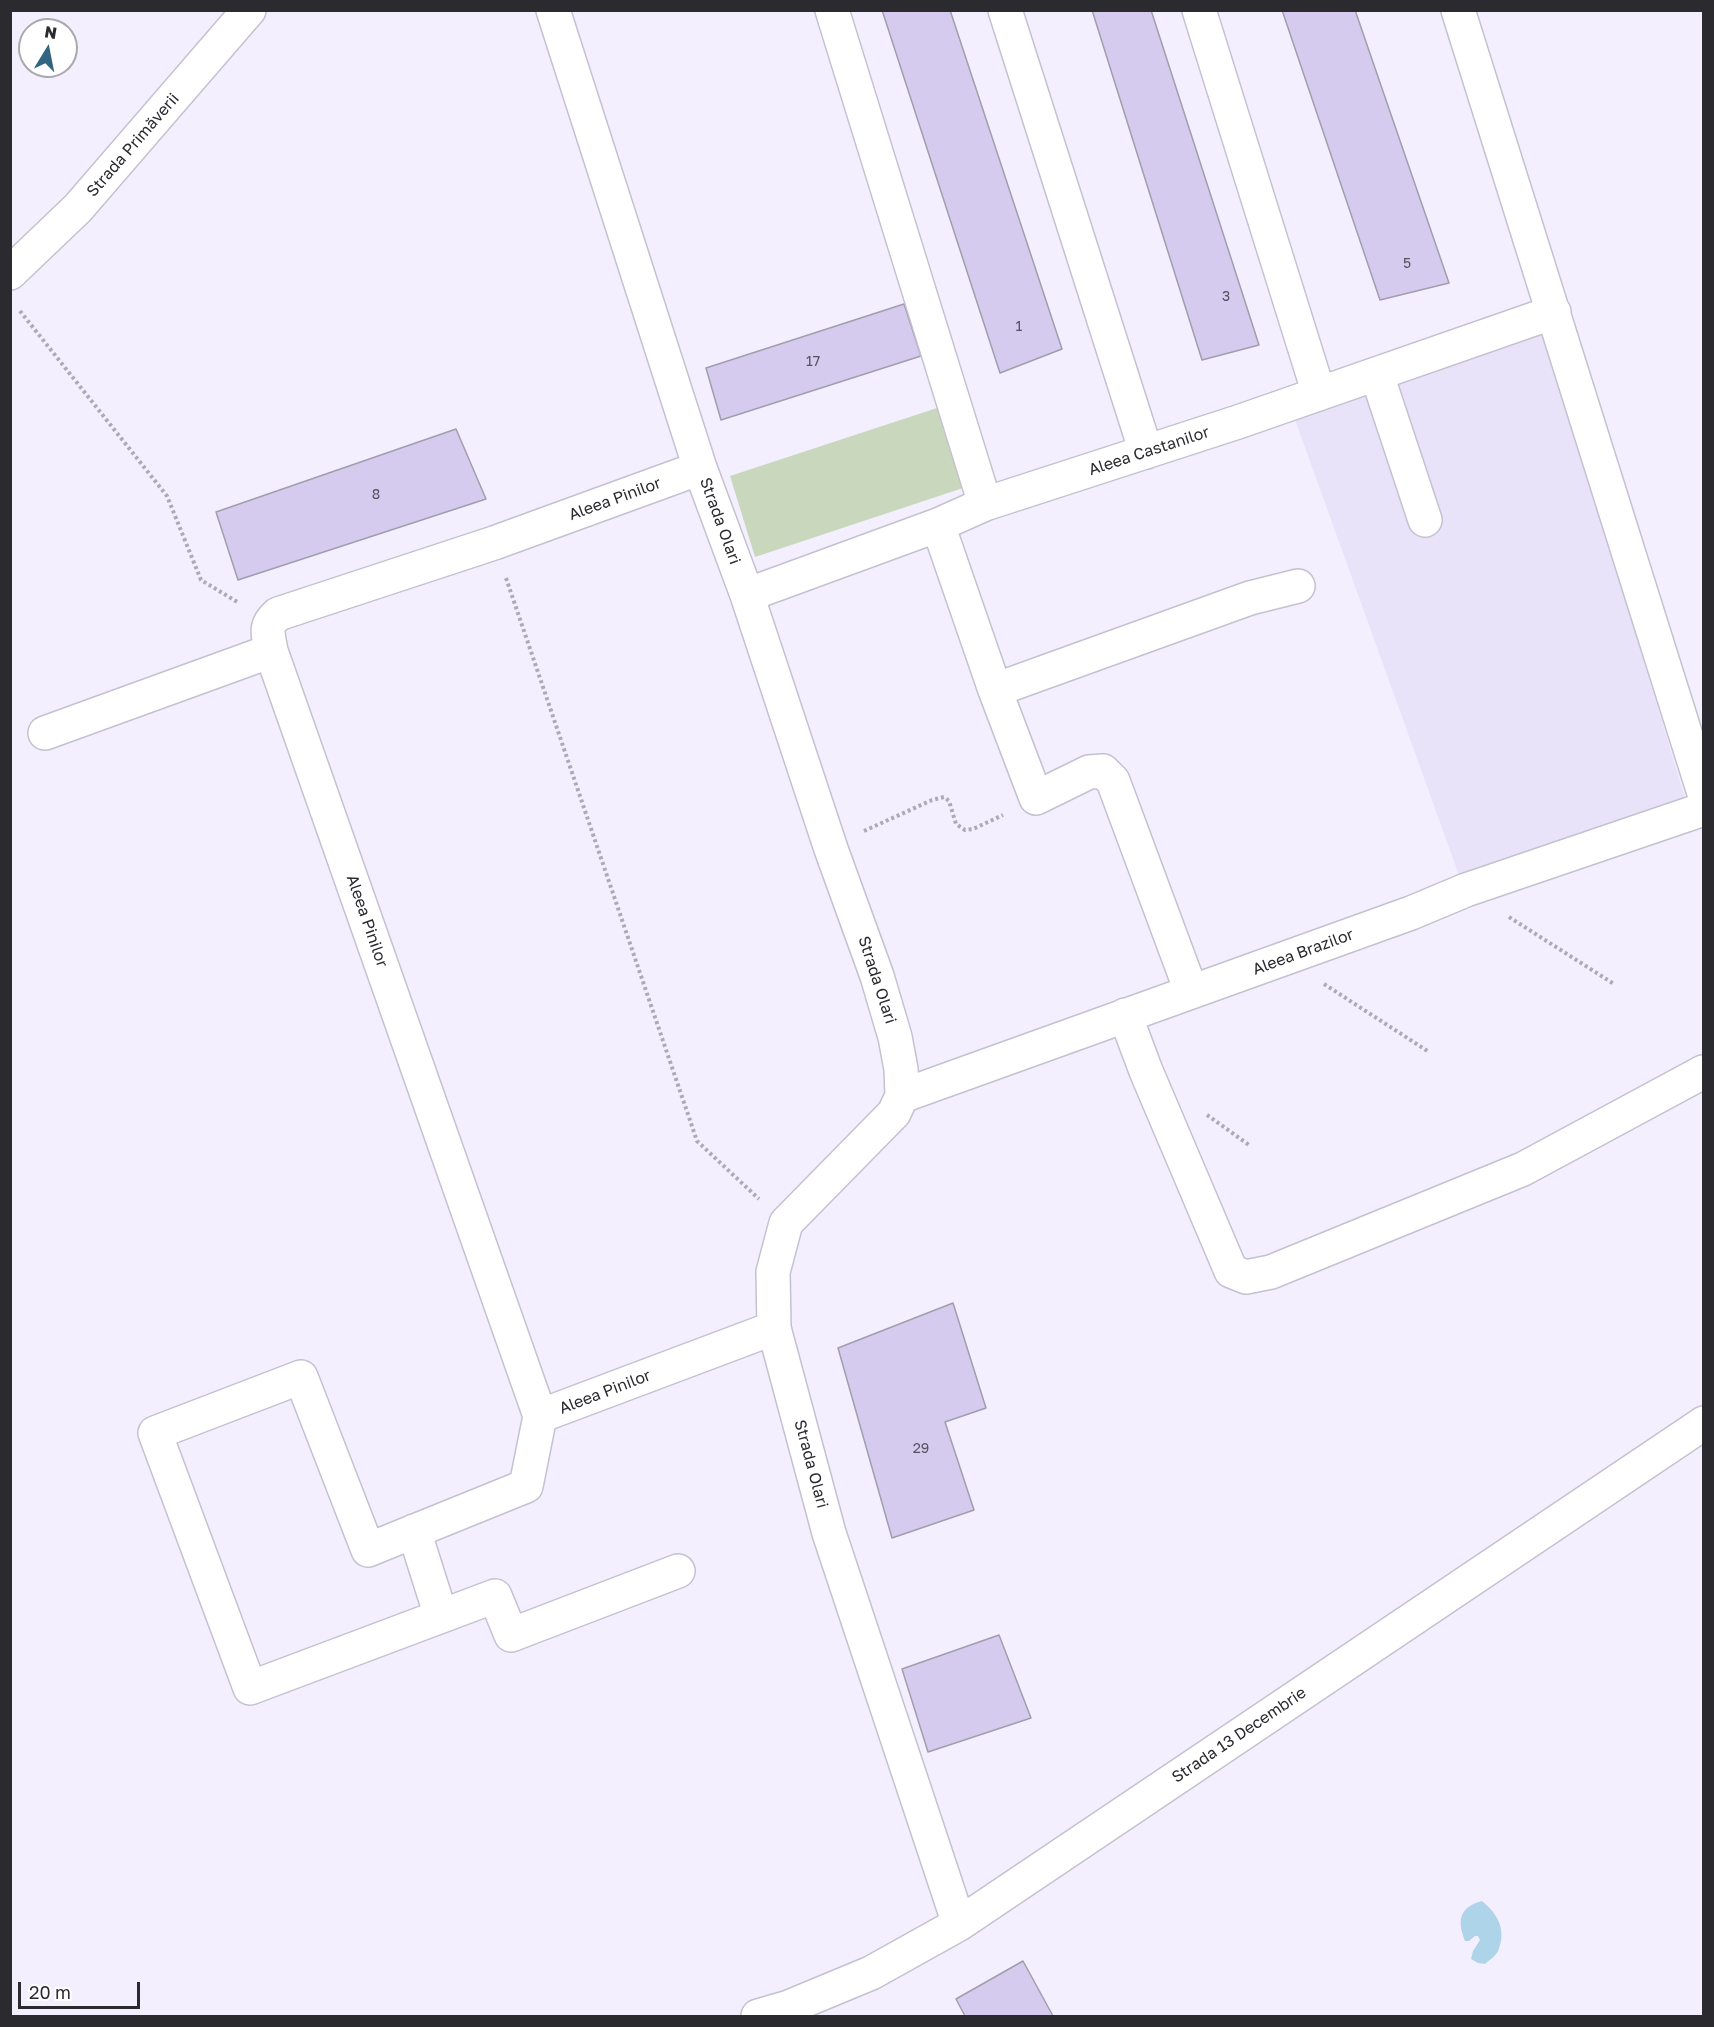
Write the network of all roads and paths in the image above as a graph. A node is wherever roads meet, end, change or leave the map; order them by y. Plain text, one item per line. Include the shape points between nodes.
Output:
1 (249, 10) edge
2 (553, 10) edge
3 (832, 10) edge
4 (1005, 10) edge
5 (1199, 10) edge
6 (1458, 10) edge
7 (10, 273) edge
8 (20, 311) dead end
9 (1554, 312) junction
10 (1377, 375) junction
11 (1319, 394) junction
12 (1146, 452) junction
13 (700, 468) junction
14 (985, 504) junction
15 (1425, 520) dead end
16 (938, 525) junction
17 (494, 543) junction
18 (1298, 586) dead end
19 (747, 595) junction
20 (270, 636) junction
21 (995, 690) junction
22 (45, 733) dead end
23 (1704, 793) edge
24 (1036, 798) junction
25 (1704, 809) edge
26 (831, 849) junction
27 (1466, 890) junction
28 (1285, 959) junction
29 (1614, 984) dead end
30 (1191, 991) junction
31 (1125, 1015) junction
32 (1429, 1052) dead end
33 (1703, 1072) edge
34 (902, 1096) junction
35 (786, 1223) junction
36 (774, 1328) junction
37 (540, 1416) junction
38 (1704, 1423) edge
39 (414, 1531) junction
40 (678, 1571) dead end
41 (441, 1616) junction
42 (959, 1924) junction
43 (758, 2016) edge

1 - 7 street, Strada Primăverii via 78,208
2 - 13 street, Strada Olari
3 - 14 street
4 - 12 street
5 - 11 street
6 - 9 street
8 - 20 path via 167,496 201,580
9 - 10 street, Aleea Castanilor
9 - 23 street
10 - 11 street, Aleea Castanilor
10 - 15 street
11 - 12 street, Aleea Castanilor
12 - 14 street, Aleea Castanilor
13 - 17 street, Aleea Pinilor
13 - 19 street, Strada Olari
14 - 16 street, Aleea Castanilor
16 - 19 street, Aleea Castanilor
16 - 21 street
17 - 20 street, Aleea Pinilor via 278,614
17 - 35 path via 697,1141
18 - 21 street via 1250,598
19 - 26 street, Strada Olari
20 - 22 street
20 - 37 street, Aleea Pinilor
21 - 24 street
24 - 26 path via 965,830 956,824 944,797
24 - 30 street via 1089,772 1103,771 1113,781
25 - 27 street, Aleea Brazilor
26 - 34 street, Strada Olari via 889,1017 902,1069
27 - 28 street, Aleea Brazilor
27 - 29 path
28 - 30 street, Aleea Brazilor
28 - 32 path
30 - 31 street, Aleea Brazilor
31 - 33 street via 1231,1271 1246,1277 1270,1272 1523,1169
31 - 34 street, Aleea Brazilor
34 - 35 street, Strada Olari via 894,1113
35 - 36 street, Strada Olari via 773,1272
36 - 37 street, Aleea Pinilor
36 - 42 street, Strada Olari via 829,1533
37 - 39 street via 526,1486
38 - 42 street, Strada 13 Decembrie
39 - 41 street
39 - 41 street via 368,1550 301,1377 155,1433 250,1689
40 - 41 street via 511,1635 495,1596
42 - 43 street, Strada 13 Decembrie via 871,1973

